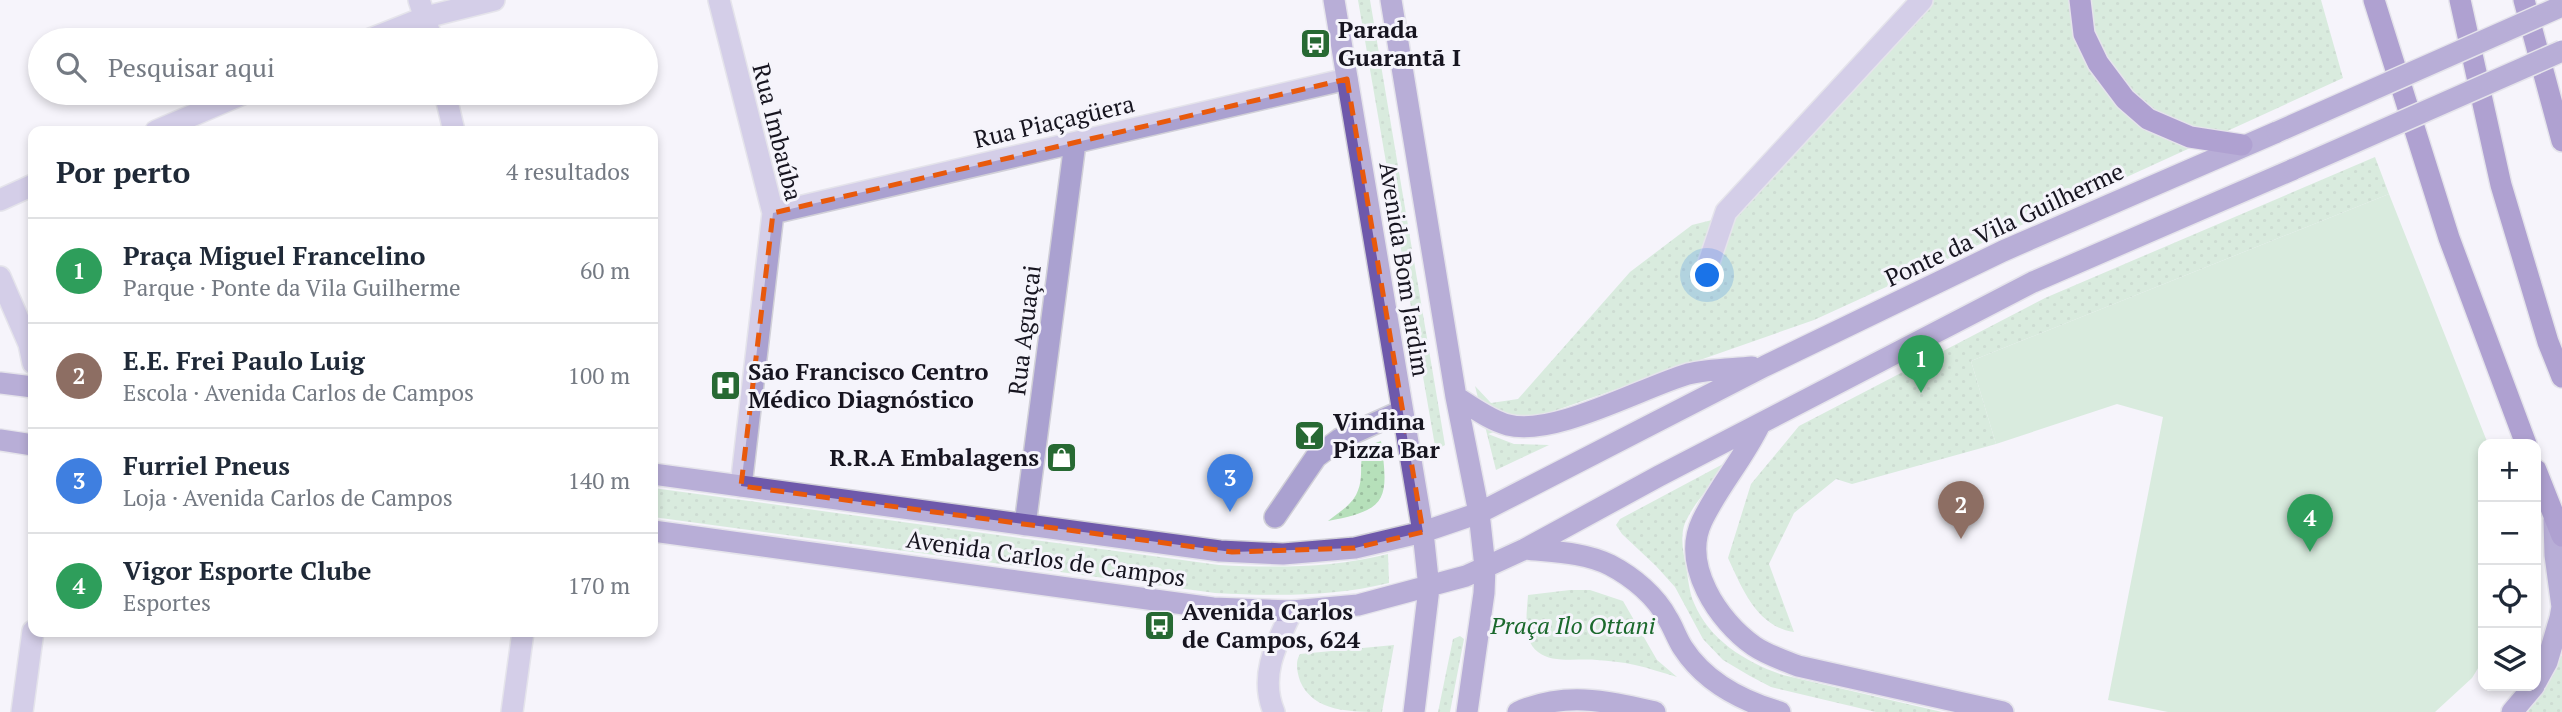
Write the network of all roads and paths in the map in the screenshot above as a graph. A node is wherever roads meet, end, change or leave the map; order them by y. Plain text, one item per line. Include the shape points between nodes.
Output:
1 (494, 0) edge
2 (719, 0) edge
3 (1334, 0) edge
4 (1391, 0) edge
5 (1922, 0) edge
6 (2080, 0) edge
7 (2524, 0) edge
8 (2374, 1) edge
9 (2459, 5) edge
10 (2562, 6) edge
11 (423, 8) edge
12 (389, 28) edge
13 (429, 28) edge
14 (2562, 51) edge
15 (1347, 79) junction
16 (217, 105) edge
17 (448, 105) edge
18 (168, 126) edge
19 (453, 126) edge
20 (2562, 141) edge
21 (1075, 143) junction
22 (2242, 145) junction
23 (28, 187) edge
24 (0, 200) edge
25 (773, 214) junction
26 (1705, 274) dead end
27 (0, 277) edge
28 (28, 342) edge
29 (1765, 366) junction
30 (2562, 377) edge
31 (0, 383) edge
32 (28, 386) edge
33 (1456, 397) junction
34 (1402, 411) junction
35 (1760, 424) junction
36 (2524, 439) edge
37 (0, 440) edge
38 (28, 444) edge
39 (658, 475) edge
40 (2541, 483) edge
41 (741, 486) junction
42 (1479, 513) junction
43 (1275, 517) dead end
44 (1025, 525) junction
45 (2558, 528) edge
46 (658, 532) edge
47 (1423, 532) junction
48 (1525, 550) junction
49 (1485, 567) junction
50 (1429, 588) junction
51 (1292, 611) junction
52 (32, 637) edge
53 (522, 637) edge
54 (2541, 673) edge
55 (2529, 691) edge
56 (22, 712) edge
57 (512, 712) edge
58 (1274, 712) edge
59 (1414, 712) edge
60 (1467, 712) edge
61 (1518, 712) edge
62 (1655, 712) edge
63 (1780, 712) edge
64 (2003, 712) edge
65 (2512, 712) edge

1 - 11 street
2 - 25 street, Rua Imbaúba
3 - 15 main road, Avenida Bom Jardim
4 - 33 main road, Avenida Bom Jardim
5 - 26 street via 1726,212
6 - 22 highway via 2084,34 2098,63 2125,99 2148,119 2190,137
7 - 20 highway
8 - 36 highway via 2449,238
9 - 30 highway via 2501,185
10 - 22 main road, Ponte da Vila Guilherme, bridge
11 - 12 street
11 - 13 street
14 - 35 main road, bridge via 2033,282
15 - 21 street, Rua Piaçagüera
15 - 34 main road, Avenida Bom Jardim
16 - 18 street
17 - 19 street
21 - 25 street, Rua Piaçagüera
21 - 44 street, Rua Aguaçai
22 - 29 main road, Ponte da Vila Guilherme via 2003,251
23 - 24 street
25 - 41 street, Rua Imbaúba
27 - 28 street
29 - 33 main road via 1692,373 1534,427 1510,426
29 - 42 main road, Ponte da Vila Guilherme
31 - 32 main road
33 - 42 main road, Avenida Bom Jardim
34 - 43 street via 1340,439 1316,457
34 - 47 main road, Avenida Bom Jardim
35 - 48 main road
35 - 64 main road via 1696,536 1700,574 1708,594 1737,632 1768,654 1798,666
37 - 38 main road
39 - 41 main road, Avenida Carlos de Campos
40 - 45 highway
41 - 44 main road, Avenida Carlos de Campos
42 - 47 main road, Avenida Carlos de Campos
42 - 49 main road, Avenida Bom Jardim
44 - 47 main road, Avenida Carlos de Campos via 1220,551 1283,554 1355,548
45 - 54 main road via 2554,555 2562,607
46 - 51 main road, Avenida Carlos de Campos via 1213,608
47 - 50 main road, Avenida Bom Jardim
48 - 49 main road, Avenida Carlos de Campos
48 - 63 main road, Avenida Carlos de Campos via 1589,557 1627,575 1667,616 1699,668 1722,688
49 - 50 main road, Avenida Carlos de Campos
49 - 60 main road, Avenida Bom Jardim
50 - 51 main road, Avenida Carlos de Campos via 1358,605
50 - 59 main road, Avenida Bom Jardim
51 - 58 street via 1269,666 1267,682
52 - 56 street
53 - 57 street
55 - 65 main road
61 - 62 main road via 1563,698

